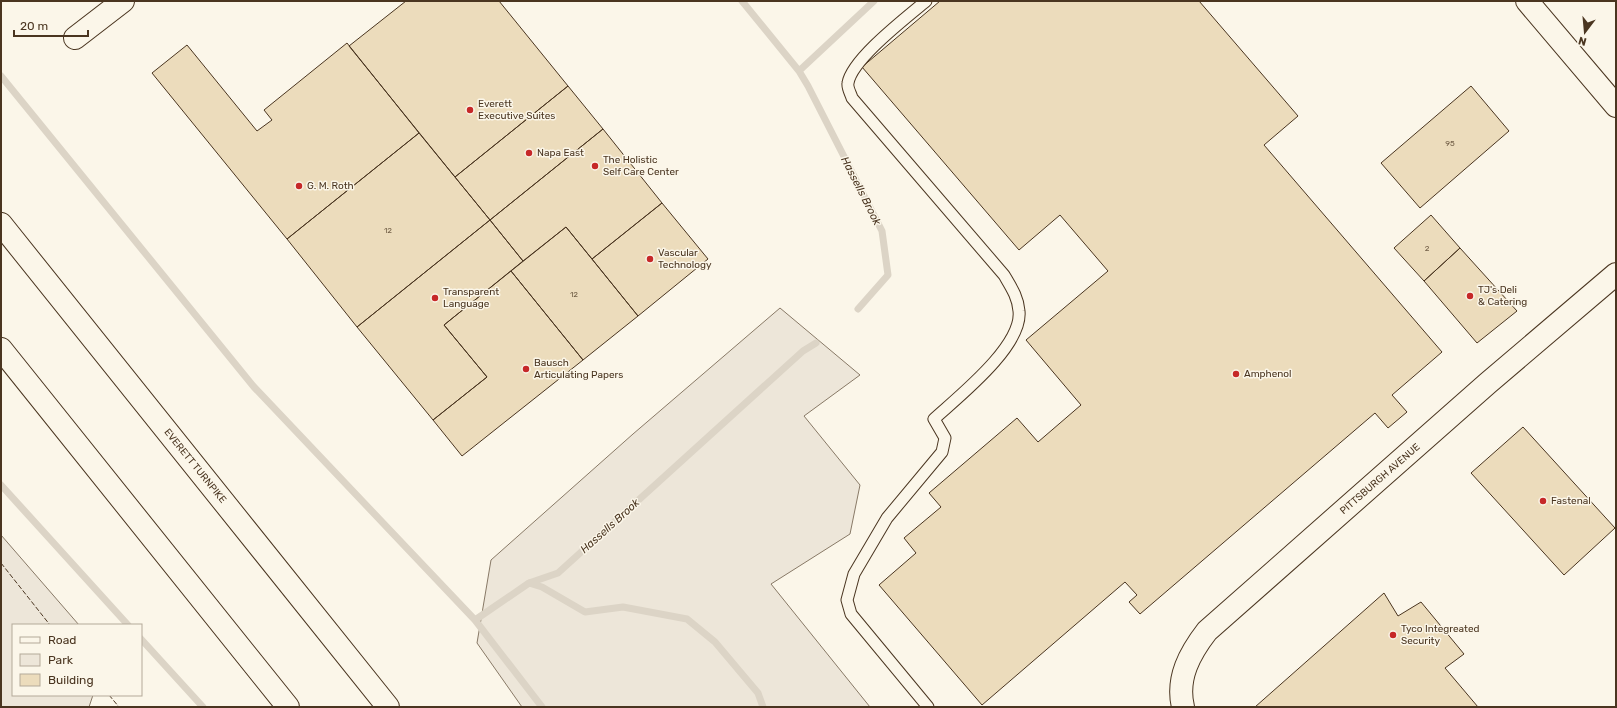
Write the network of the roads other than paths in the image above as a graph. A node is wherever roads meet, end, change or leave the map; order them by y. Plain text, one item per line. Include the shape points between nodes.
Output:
1 (123, 1) edge
2 (926, 1) edge
3 (1527, 1) edge
4 (76, 38) dead end
5 (1616, 106) edge
6 (1, 224) edge
7 (1616, 274) edge
8 (1, 349) edge
9 (288, 707) edge
10 (388, 707) edge
11 (928, 707) edge
12 (1183, 707) edge

1 - 4 main road
2 - 11 lane via 862,58 852,71 848,85 852,98 1004,275 1016,295 1019,313 1016,330 1007,348 934,420 945,438 942,452 887,518 854,574 847,600 851,614
3 - 5 main road
6 - 10 main road, EVERETT TURNPIKE
7 - 12 main road, PITTSBURGH AVENUE via 1207,630 1186,664 1182,683
8 - 9 main road

